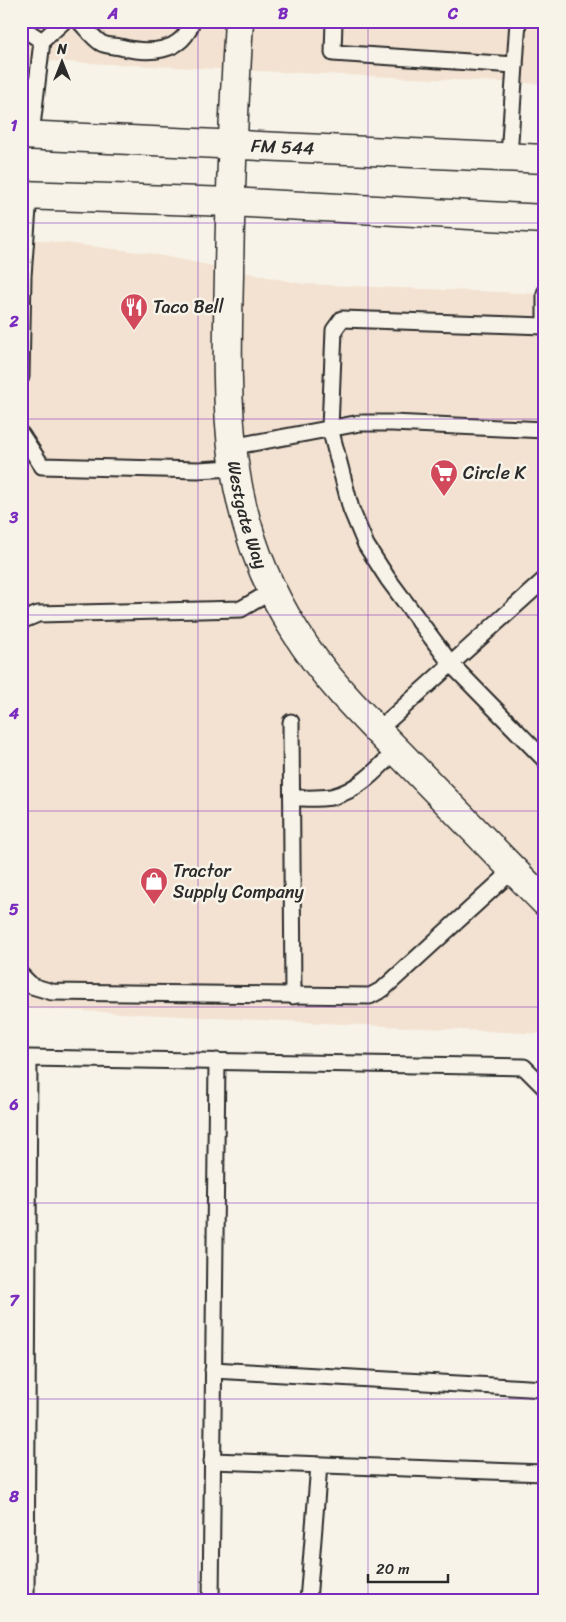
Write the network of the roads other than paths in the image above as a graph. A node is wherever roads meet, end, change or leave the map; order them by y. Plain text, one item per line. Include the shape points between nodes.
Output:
1 (64, 21) edge
2 (79, 21) edge
3 (192, 21) edge
4 (239, 21) edge
5 (334, 21) edge
6 (518, 21) edge
7 (21, 27) edge
8 (42, 41) junction
9 (515, 65) junction
10 (26, 135) edge
11 (232, 143) junction
12 (509, 157) junction
13 (545, 159) edge
14 (25, 195) edge
15 (230, 202) junction
16 (545, 219) edge
17 (545, 293) edge
18 (544, 327) edge
19 (21, 377) edge
20 (330, 428) junction
21 (545, 430) edge
22 (21, 434) edge
23 (232, 457) junction
24 (545, 579) edge
25 (272, 591) junction
26 (21, 621) edge
27 (450, 664) junction
28 (292, 722) dead end
29 (377, 731) junction
30 (396, 750) junction
31 (545, 760) edge
32 (292, 798) junction
33 (513, 870) junction
34 (545, 902) edge
35 (21, 975) edge
36 (293, 996) junction
37 (217, 1061) junction
38 (545, 1088) edge
39 (213, 1370) junction
40 (545, 1389) edge
41 (212, 1461) junction
42 (319, 1465) junction
43 (545, 1473) edge
44 (26, 1601) edge
45 (210, 1601) edge
46 (308, 1601) edge

1 - 8 lane
2 - 3 lane via 102,43 156,51 166,49 186,36
4 - 11 main road, Westgate Way
5 - 9 lane via 333,52
6 - 9 lane
7 - 8 lane
8 - 10 lane
9 - 12 lane
10 - 11 main road, FM 544 / FM 544
11 - 12 main road, FM 544 / FM 544
11 - 15 main road, Westgate Way
12 - 13 main road, FM 544 / FM 544
14 - 15 main road
14 - 19 lane
15 - 16 main road
15 - 23 main road, Westgate Way via 227,380
17 - 18 lane
18 - 20 lane via 342,319 334,330
20 - 21 lane via 392,422
20 - 23 lane
20 - 27 lane via 351,509 366,545
22 - 23 lane via 42,466 198,470
23 - 25 main road, Westgate Way via 241,506
24 - 27 lane
25 - 26 lane via 241,609 38,614
25 - 29 main road, Westgate Way via 295,632 327,676
27 - 29 lane
27 - 31 lane
28 - 32 lane
29 - 30 main road, Westgate Way
30 - 32 lane via 355,787 331,796
30 - 33 main road, Westgate Way
32 - 36 lane
33 - 34 main road, Westgate Way
33 - 36 lane via 383,989 370,996
35 - 36 lane via 32,986 52,992
37 - 38 lane via 524,1067
37 - 39 lane
37 - 44 lane via 30,1058
39 - 40 lane
39 - 41 lane
41 - 42 lane
41 - 45 lane
42 - 43 lane
42 - 46 lane

